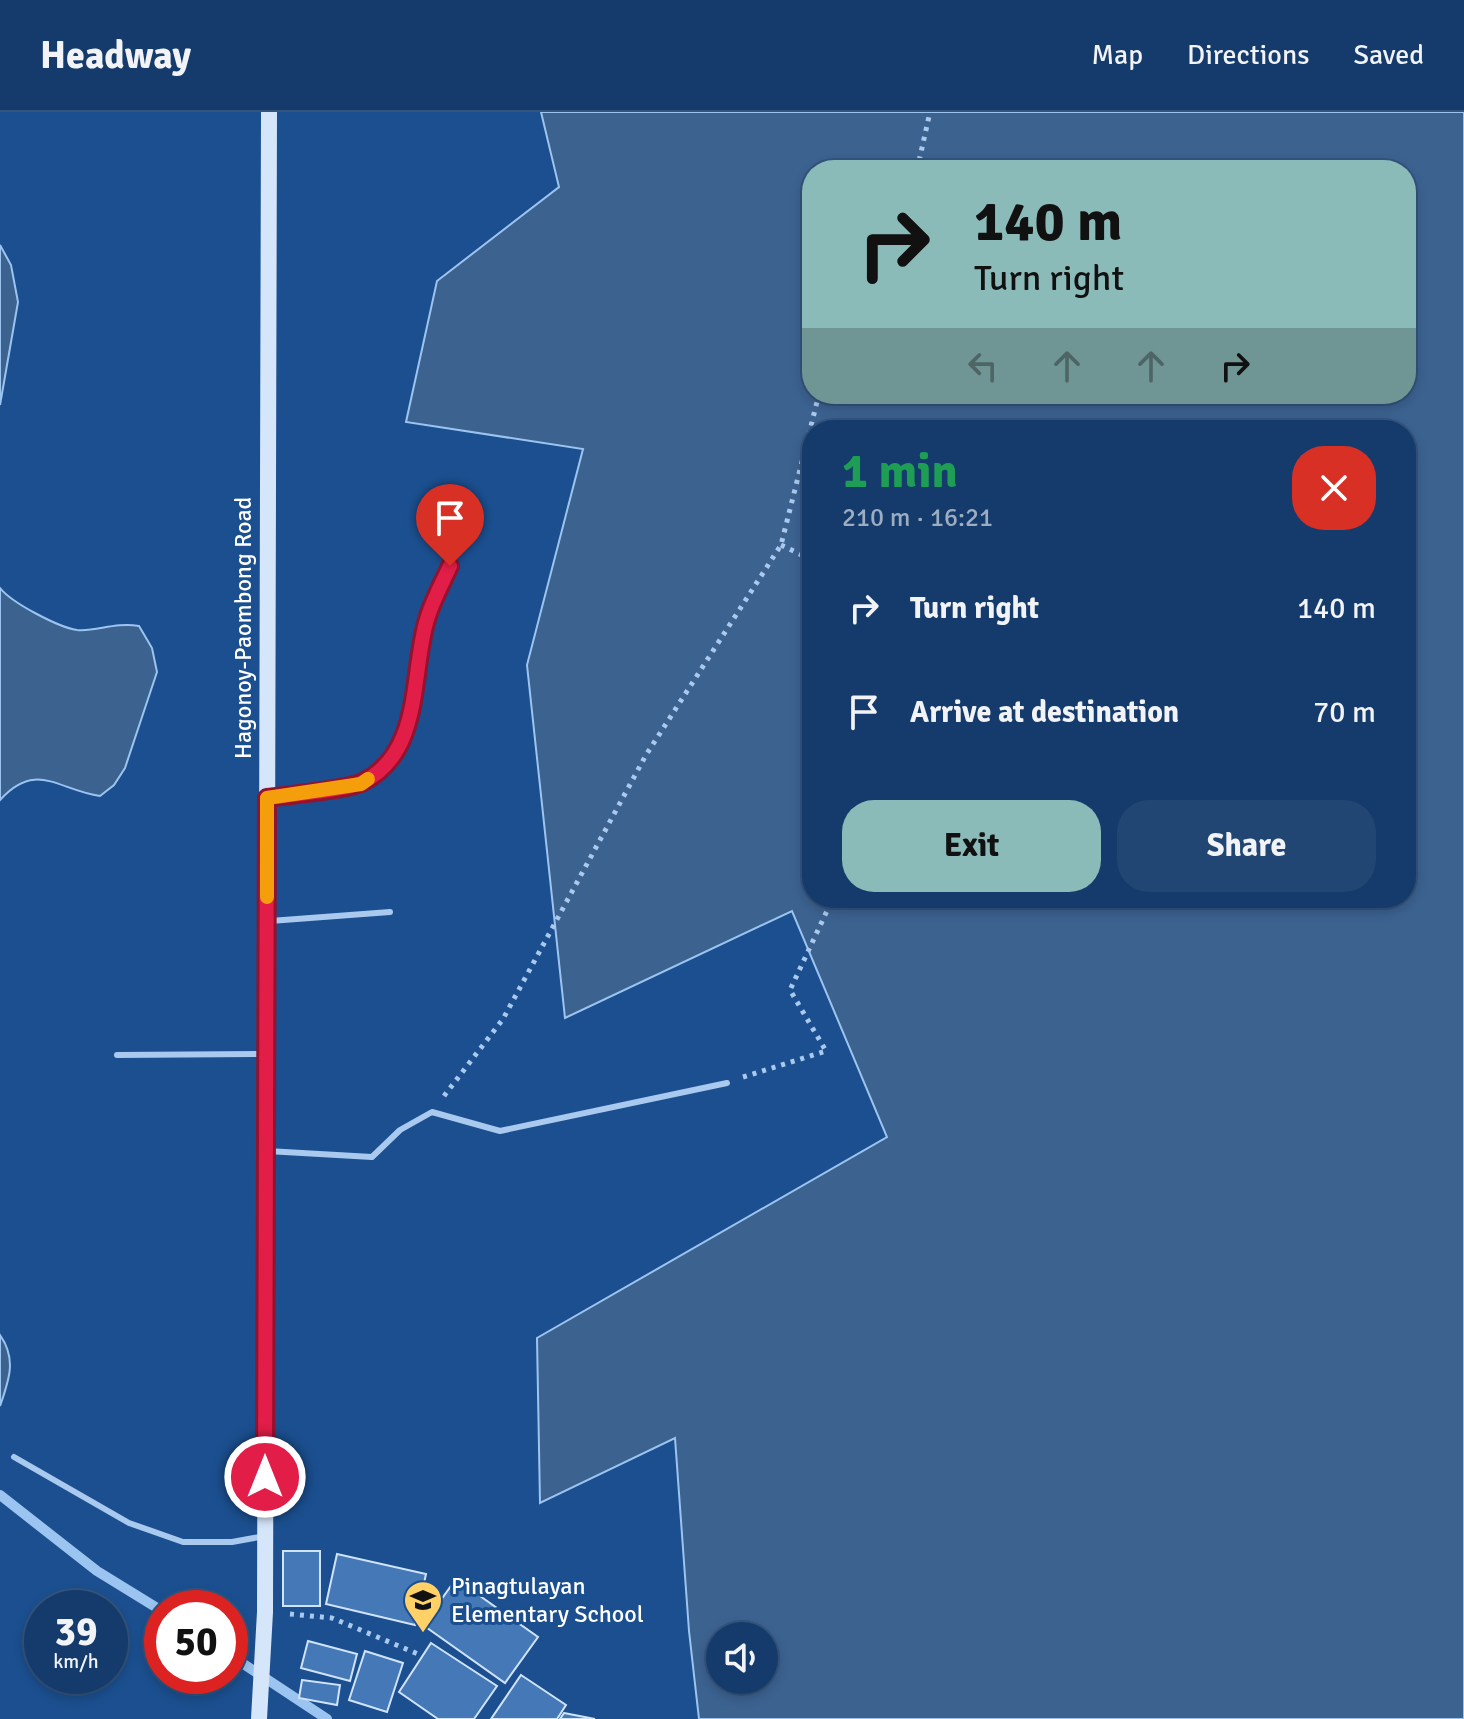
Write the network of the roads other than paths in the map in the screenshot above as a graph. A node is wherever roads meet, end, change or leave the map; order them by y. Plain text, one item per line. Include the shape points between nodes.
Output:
1 (269, 112) edge
2 (450, 566) dead end
3 (267, 798) junction
4 (390, 912) dead end
5 (266, 921) junction
6 (266, 1054) junction
7 (117, 1055) dead end
8 (727, 1083) road end
9 (266, 1151) junction
10 (14, 1457) dead end
11 (265, 1536) junction
12 (259, 1719) edge

1 - 3 main road, Hagonoy-Paombong Road
2 - 3 street via 426,622 413,708 395,753 361,784
3 - 5 main road, Hagonoy-Paombong Road
4 - 5 lane
5 - 6 main road, Hagonoy-Paombong Road
6 - 7 lane
6 - 9 main road, Hagonoy-Paombong Road
8 - 9 lane via 500,1131 432,1112 400,1130 372,1157
9 - 11 main road, Hagonoy-Paombong Road
10 - 11 lane via 129,1523 183,1542
11 - 12 main road, Hagonoy-Paombong Road

